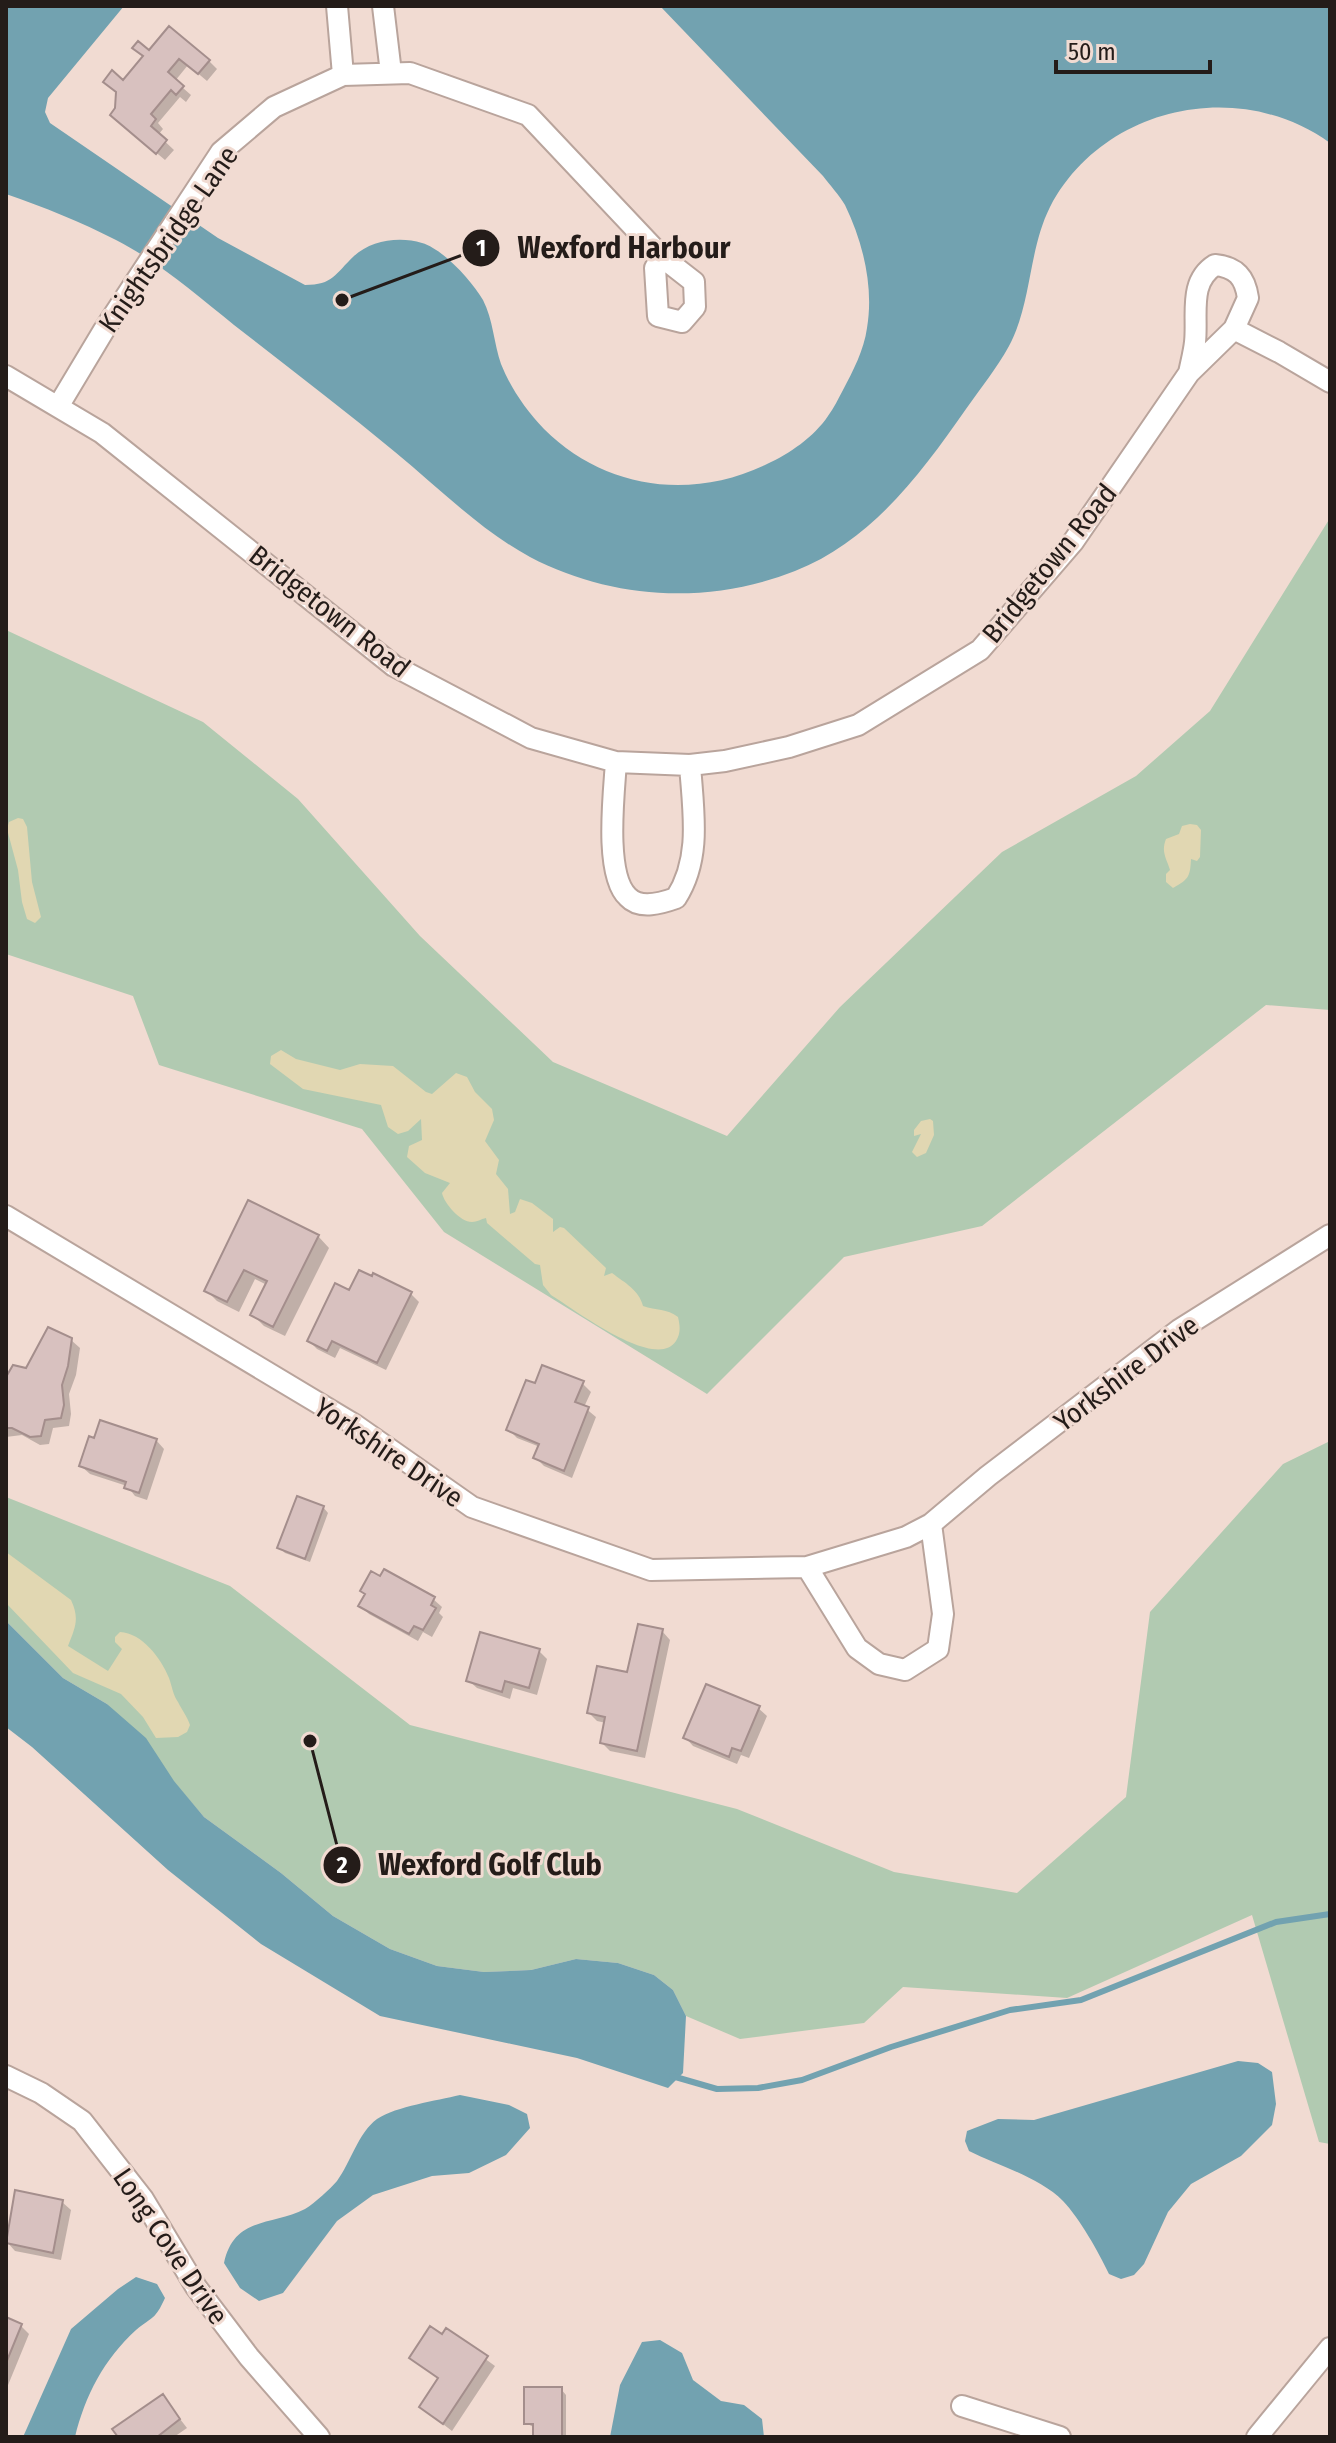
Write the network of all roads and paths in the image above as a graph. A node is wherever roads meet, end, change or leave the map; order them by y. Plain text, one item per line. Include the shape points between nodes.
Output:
1 (337, 6) edge
2 (383, 6) edge
3 (391, 73) junction
4 (343, 75) junction
5 (662, 257) dead end
6 (1234, 329) junction
7 (1189, 373) junction
8 (6, 376) edge
9 (1330, 382) edge
10 (59, 405) junction
11 (616, 762) junction
12 (690, 765) junction
13 (7, 1220) edge
14 (1330, 1235) edge
15 (931, 1524) junction
16 (807, 1567) junction
17 (6, 2076) edge
18 (1330, 2348) edge
19 (962, 2406) dead end
20 (319, 2437) edge
21 (1060, 2437) edge
22 (1257, 2437) edge

1 - 4 street
2 - 3 street
3 - 4 street, Knightsbridge Lane
3 - 5 street, Knightsbridge Lane via 410,73 528,115
4 - 10 street, Knightsbridge Lane via 274,107 221,152
6 - 7 street, Bridgetown Road
6 - 7 street, Bridgetown Road via 1248,298 1246,287 1234,270 1215,265 1199,283
6 - 9 street
7 - 12 street, Bridgetown Road via 1073,542 980,650 858,725 789,747
8 - 10 street, Bridgetown Road
10 - 11 street, Bridgetown Road via 189,500 394,666 531,738
11 - 12 street, Bridgetown Road
11 - 12 street via 618,882 626,896 647,904 676,898 692,867
13 - 16 street, Yorkshire Drive via 355,1425 472,1507 651,1570
14 - 15 street, Yorkshire Drive via 1179,1330
15 - 16 street, Yorkshire Drive via 906,1537
15 - 16 street via 943,1614 938,1649 905,1670 879,1664 857,1648
17 - 20 street, Long Cove Drive via 82,2121 143,2199 196,2287
18 - 22 street
19 - 21 street

